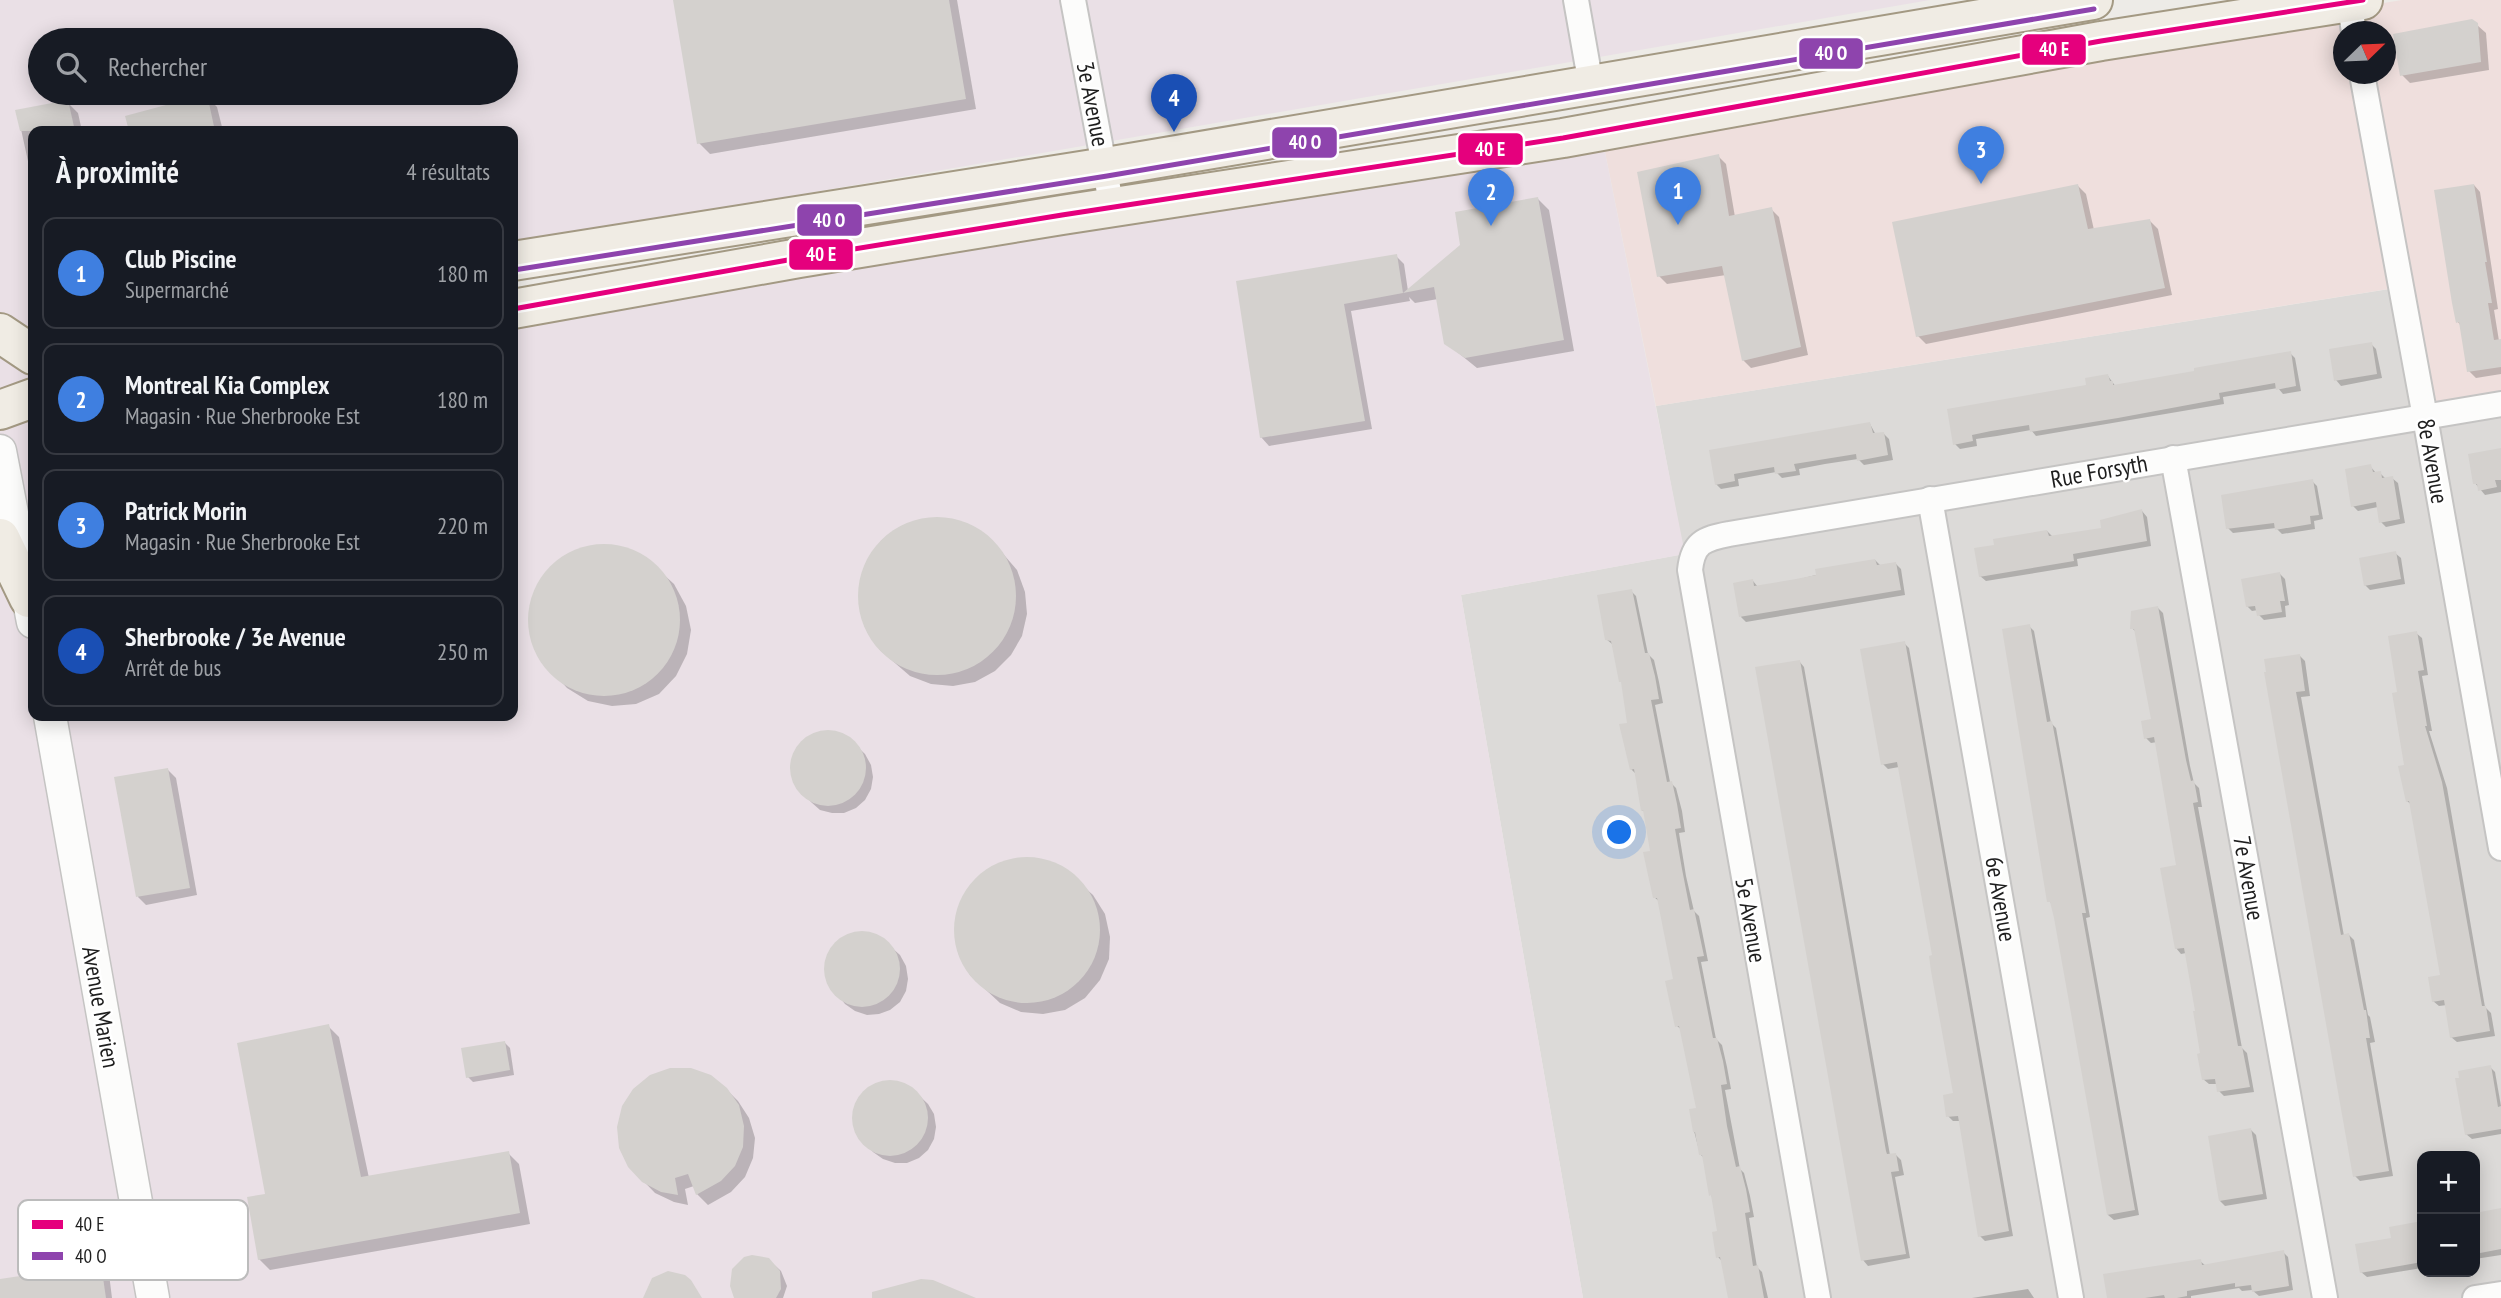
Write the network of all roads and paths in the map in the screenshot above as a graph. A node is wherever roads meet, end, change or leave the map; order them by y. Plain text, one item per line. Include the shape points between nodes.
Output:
1 (1073, 0) edge
2 (1576, 0) edge
3 (2094, 0) edge
4 (2354, 8) edge
5 (1952, 24) junction
6 (1852, 41) junction
7 (2101, 41) junction
8 (1965, 66) junction
9 (2363, 84) edge
10 (1591, 85) junction
11 (1858, 86) junction
12 (1601, 132) junction
13 (1106, 167) junction
14 (1112, 208) junction
15 (518, 260) edge
16 (518, 308) edge
17 (0, 333) edge
18 (28, 352) edge
19 (28, 399) edge
20 (2501, 404) edge
21 (0, 410) edge
22 (2425, 417) junction
23 (0, 451) edge
24 (2173, 458) junction
25 (1930, 499) junction
26 (0, 538) edge
27 (1699, 544) joint
28 (28, 595) edge
29 (28, 603) edge
30 (51, 721) edge
31 (2501, 848) edge
32 (136, 1200) edge
33 (150, 1280) edge
34 (2501, 1294) edge
35 (153, 1298) edge
36 (1818, 1298) edge
37 (2071, 1298) edge
38 (2325, 1298) edge
39 (2475, 1298) edge

1 - 13 street, 3e Avenue
2 - 10 street
3 - 5 main road
3 - 7 street
4 - 7 main road
5 - 6 main road
5 - 8 main road
6 - 10 main road
6 - 11 main road
7 - 8 main road
8 - 11 main road
9 - 22 street, 8e Avenue
10 - 12 main road
10 - 13 main road
11 - 12 main road
12 - 14 main road
13 - 14 street, 3e Avenue
13 - 15 main road
14 - 16 main road
17 - 18 main road
19 - 21 main road
20 - 22 street, Rue Forsyth
22 - 24 street, Rue Forsyth
22 - 31 street, 8e Avenue
23 - 28 street
24 - 25 street, Rue Forsyth
24 - 38 street, 7e Avenue
25 - 27 street, Rue Forsyth via 1712,537
25 - 37 street, 6e Avenue
26 - 29 main road
27 - 36 street, 5e Avenue via 1690,570
30 - 32 street, Avenue Marien
33 - 35 street, Avenue Marien
34 - 39 street

